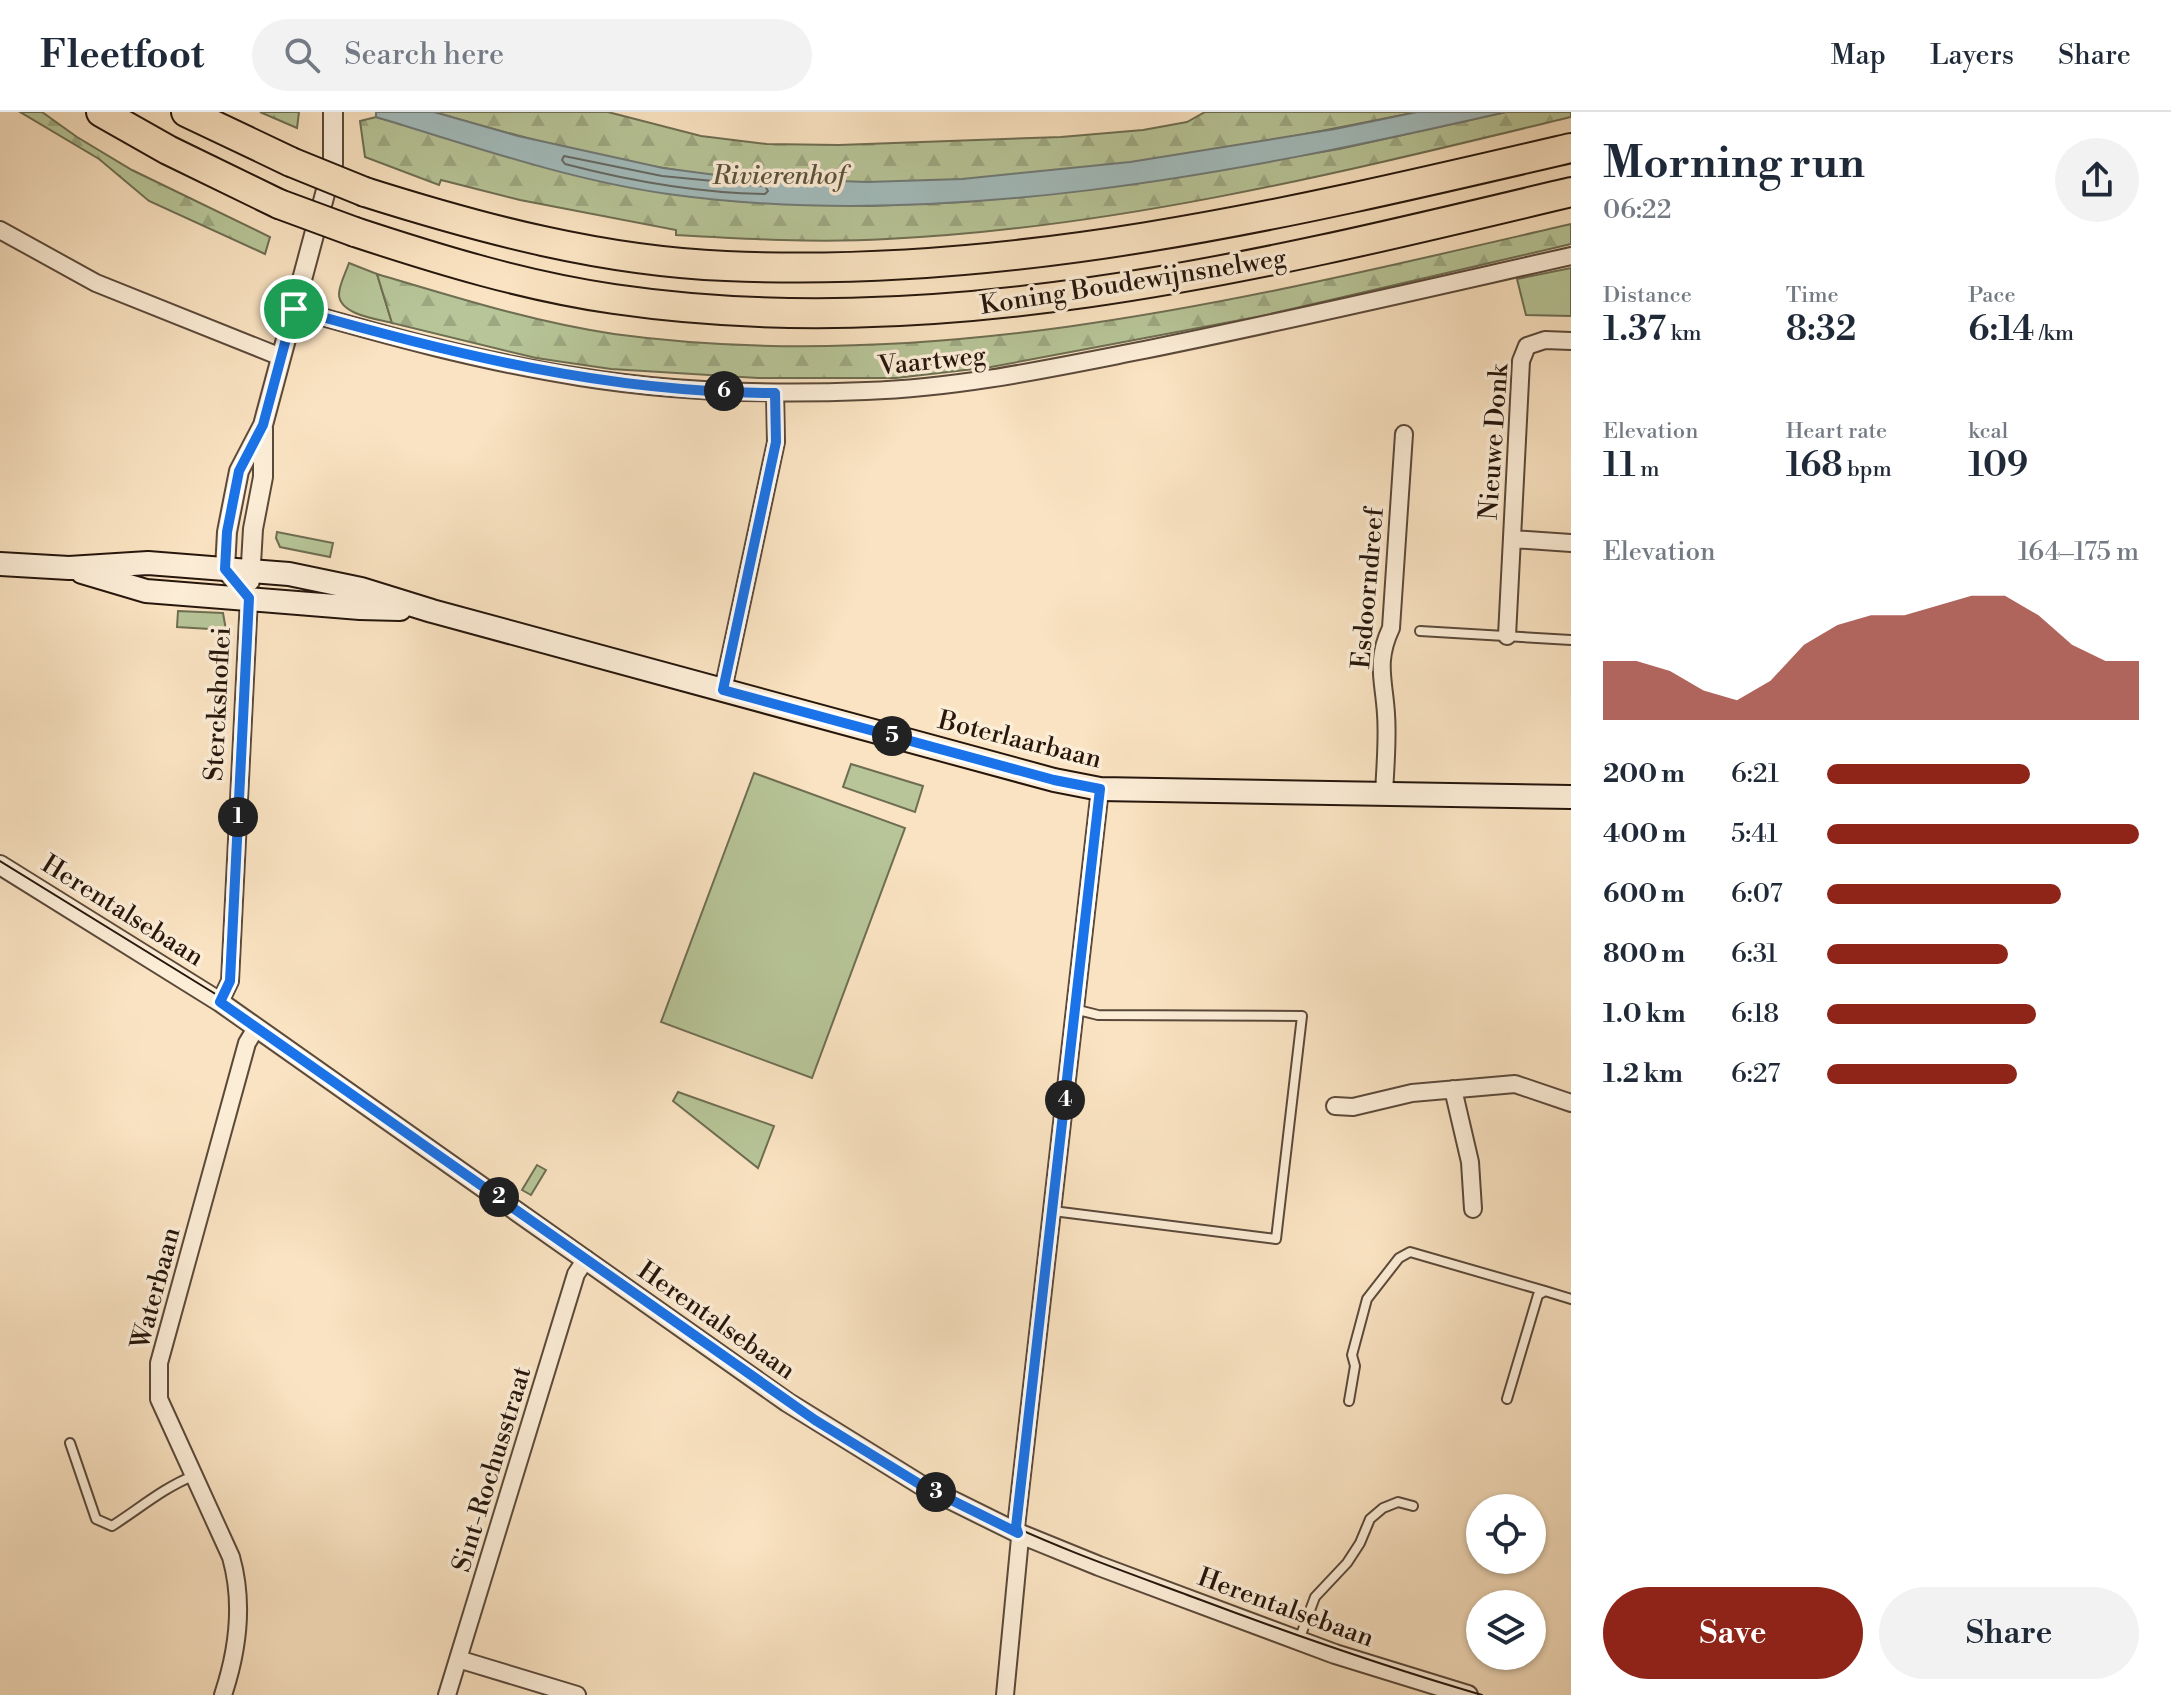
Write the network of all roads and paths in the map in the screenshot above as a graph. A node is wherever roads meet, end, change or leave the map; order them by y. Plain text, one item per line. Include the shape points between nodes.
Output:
1 (101, 112) edge
2 (186, 112) edge
3 (333, 112) edge
4 (1571, 148) edge
5 (1571, 192) edge
6 (0, 230) edge
7 (1571, 256) edge
8 (294, 309) junction
9 (1571, 341) edge
10 (281, 357) junction
11 (775, 393) junction
12 (263, 425) junction
13 (1404, 434) dead end
14 (1512, 539) junction
15 (1571, 543) edge
16 (0, 564) edge
17 (69, 568) junction
18 (225, 569) junction
19 (250, 570) junction
20 (249, 598) junction
21 (425, 609) junction
22 (1420, 631) dead end
23 (1507, 636) junction
24 (1571, 640) edge
25 (723, 690) junction
26 (1100, 789) junction
27 (1384, 795) junction
28 (1571, 797) edge
29 (0, 865) edge
30 (220, 1002) junction
31 (1074, 1009) junction
32 (256, 1028) junction
33 (1453, 1089) junction
34 (1571, 1103) edge
35 (1335, 1106) dead end
36 (1473, 1209) dead end
37 (1053, 1211) junction
38 (586, 1259) junction
39 (1545, 1291) junction
40 (1571, 1299) edge
41 (1507, 1399) dead end
42 (1349, 1401) dead end
43 (70, 1443) dead end
44 (193, 1476) junction
45 (1413, 1506) dead end
46 (1018, 1533) junction
47 (1299, 1641) junction
48 (458, 1659) junction
49 (223, 1695) edge
50 (447, 1695) edge
51 (577, 1695) edge
52 (1005, 1695) edge
53 (1468, 1695) edge

1 - 5 highway, Koning Boudewijnsnelweg, bridge via 279,204 450,264 533,285 698,308 873,312 1069,296 1369,241
2 - 4 highway, Koning Boudewijnsnelweg, bridge via 365,192 457,221 619,255 724,266 878,268 1044,253 1202,230
3 - 8 street, Sterckshoflei via 333,164
6 - 10 street via 96,283
7 - 11 street, Vaartweg via 999,378 869,391
8 - 10 street, Sterckshoflei
8 - 11 street, Vaartweg via 555,373
9 - 14 street, Nieuwe Donk via 1535,342 1522,354
10 - 12 street, Sterckshoflei
11 - 25 street via 776,442
12 - 18 street, Sterckshoflei via 239,471
12 - 19 street, Sterckshoflei via 263,477
13 - 27 street, Esdoorndreef via 1391,628 1382,648
14 - 15 street, Nieuwe Donk
14 - 23 street, Nieuwe Donk
16 - 17 main road, Boterlaarbaan
17 - 18 main road, Boterlaarbaan via 148,563
17 - 20 main road, Boterlaarbaan via 146,591
18 - 19 main road, Boterlaarbaan
18 - 20 street, Sterckshoflei
19 - 20 street, Sterckshoflei
19 - 21 main road, Boterlaarbaan via 361,589
20 - 21 main road, Boterlaarbaan
20 - 30 street, Sterckshoflei via 230,981
21 - 25 main road, Boterlaarbaan
22 - 23 lane
23 - 24 lane
25 - 26 main road, Boterlaarbaan
26 - 27 main road, Boterlaarbaan
26 - 31 street
27 - 28 main road, Boterlaarbaan
29 - 30 street, Herentalsebaan
30 - 32 street, Herentalsebaan
31 - 37 street
31 - 37 lane via 1098,1015 1302,1016 1276,1239
32 - 38 street, Herentalsebaan
32 - 44 street, Waterbaan via 247,1043 159,1363 159,1399
33 - 34 street via 1515,1084
33 - 35 street
33 - 36 street via 1470,1162
37 - 46 street
38 - 46 street, Herentalsebaan via 834,1433 921,1485
38 - 48 street, Sint-Rochusstraat via 576,1274
39 - 40 lane
39 - 41 lane via 1538,1295
39 - 42 lane via 1410,1252 1399,1258 1367,1299 1352,1355
43 - 44 lane via 96,1519 112,1526 161,1491
44 - 49 street, Waterbaan via 236,1575 238,1637
45 - 47 lane via 1398,1502 1370,1519 1347,1563 1315,1597
46 - 47 street, Herentalsebaan
46 - 52 street
47 - 53 street, Herentalsebaan
48 - 50 street, Sint-Rochusstraat
48 - 51 street

